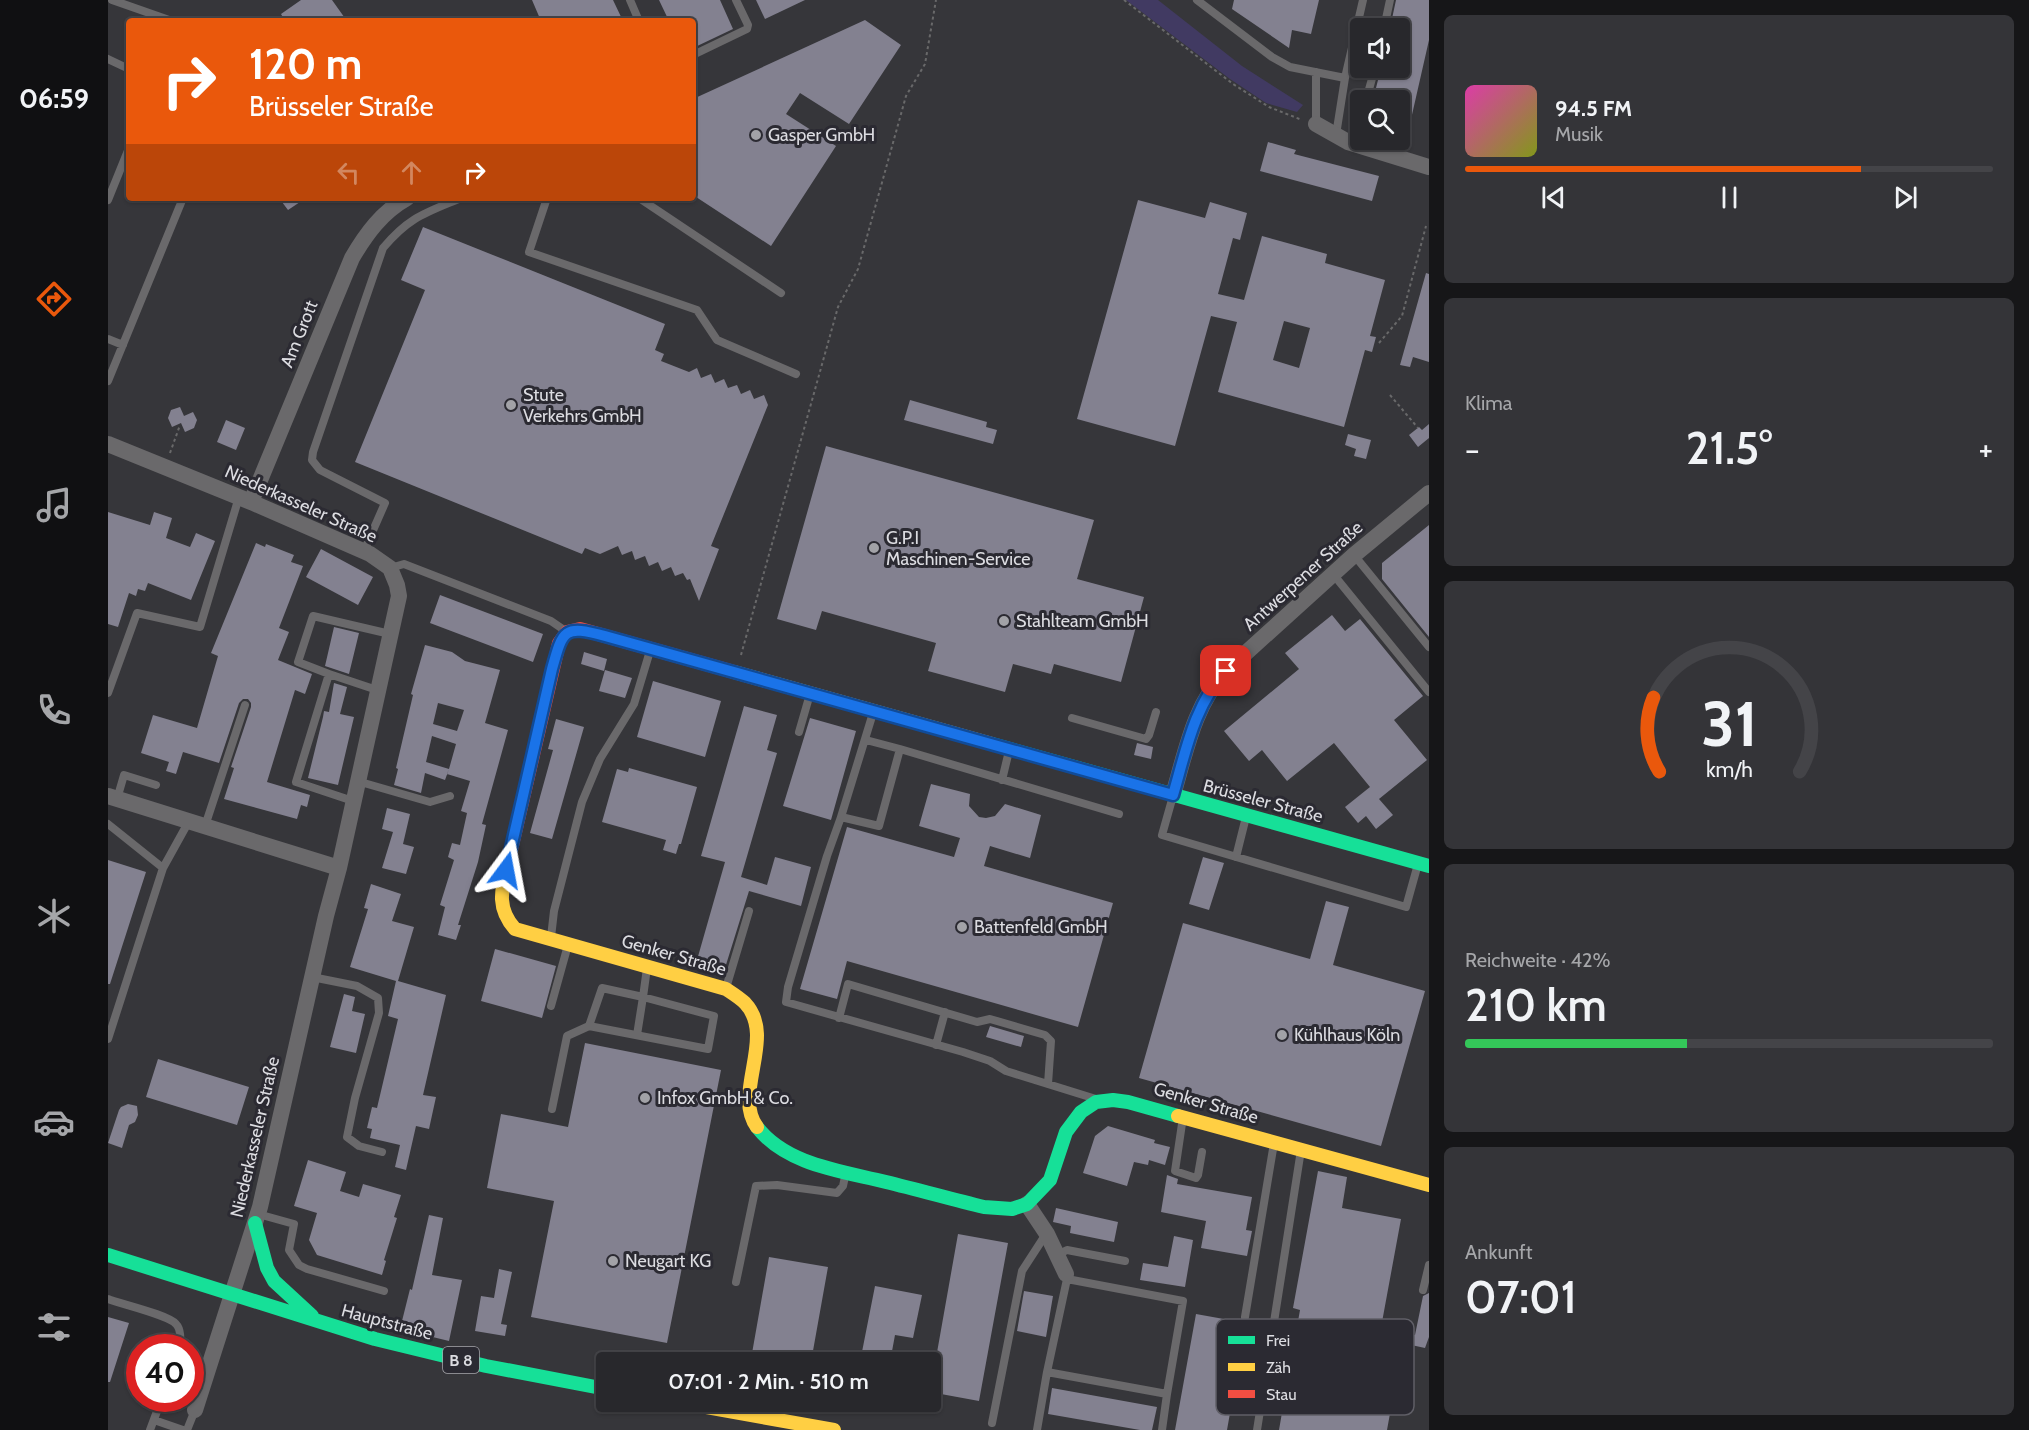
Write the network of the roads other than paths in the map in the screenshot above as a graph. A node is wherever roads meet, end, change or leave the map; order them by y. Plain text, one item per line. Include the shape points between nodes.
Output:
1 (112, 0) edge
2 (736, 0) edge
3 (1197, 0) edge
4 (1363, 0) edge
5 (1390, 0) edge
6 (634, 1) edge
7 (163, 18) edge
8 (638, 18) edge
9 (1386, 18) edge
10 (696, 54) edge
11 (108, 59) edge
12 (126, 68) edge
13 (1316, 72) junction
14 (1346, 78) junction
15 (1316, 124) joint
16 (1336, 136) junction
17 (1350, 143) edge
18 (1373, 150) edge
19 (126, 155) edge
20 (1429, 167) edge
21 (108, 200) edge
22 (182, 201) edge
23 (402, 201) edge
24 (454, 201) edge
25 (546, 201) edge
26 (643, 201) edge
27 (781, 293) dead end
28 (108, 339) edge
29 (123, 345) junction
30 (796, 374) dead end
31 (108, 381) edge
32 (109, 448) edge
33 (1429, 493) edge
34 (245, 499) junction
35 (364, 551) junction
36 (1354, 555) junction
37 (390, 568) junction
38 (1333, 574) junction
39 (567, 632) junction
40 (390, 634) junction
41 (1429, 647) edge
42 (650, 649) junction
43 (328, 674) junction
44 (377, 690) junction
45 (1429, 692) edge
46 (108, 693) edge
47 (810, 693) junction
48 (245, 705) dead end
49 (874, 711) junction
50 (1156, 712) dead end
51 (1072, 718) dead end
52 (799, 732) dead end
53 (866, 740) junction
54 (900, 749) junction
55 (1009, 749) junction
56 (1002, 780) junction
57 (357, 781) junction
58 (156, 785) dead end
59 (1173, 795) junction
60 (450, 796) dead end
61 (113, 797) edge
62 (353, 801) junction
63 (1119, 814) dead end
64 (1246, 815) junction
65 (841, 817) junction
66 (189, 821) junction
67 (108, 824) edge
68 (205, 826) junction
69 (1236, 857) junction
70 (1424, 864) edge
71 (163, 868) junction
72 (339, 868) junction
73 (749, 911) dead end
74 (551, 940) junction
75 (568, 945) junction
76 (647, 967) junction
77 (312, 977) junction
78 (726, 989) junction
79 (643, 997) junction
80 (551, 1006) dead end
81 (945, 1012) junction
82 (839, 1018) junction
83 (589, 1026) junction
84 (637, 1035) junction
85 (108, 1039) edge
86 (936, 1045) junction
87 (1048, 1084) junction
88 (1102, 1101) junction
89 (552, 1109) dead end
90 (1183, 1117) junction
91 (1274, 1142) junction
92 (1302, 1150) junction
93 (382, 1152) dead end
94 (1202, 1152) dead end
95 (846, 1172) junction
96 (1429, 1185) edge
97 (1027, 1204) junction
98 (256, 1219) junction
99 (1047, 1234) junction
100 (108, 1255) edge
101 (1057, 1255) junction
102 (1125, 1261) dead end
103 (1429, 1265) edge
104 (1067, 1277) junction
105 (736, 1282) dead end
106 (1424, 1290) dead end
107 (384, 1291) dead end
108 (233, 1294) junction
109 (108, 1299) edge
110 (1245, 1317) dead end
111 (1275, 1319) edge
112 (319, 1322) junction
113 (179, 1334) edge
114 (1047, 1372) junction
115 (204, 1383) edge
116 (596, 1387) edge
117 (1167, 1394) junction
118 (157, 1412) edge
119 (194, 1412) edge
120 (734, 1412) edge
121 (1259, 1415) edge
122 (154, 1420) junction
123 (992, 1423) dead end
124 (150, 1430) edge
125 (185, 1430) edge
126 (834, 1430) edge
127 (1036, 1430) edge
128 (1162, 1430) edge
129 (1257, 1430) edge

1 - 7 lane
2 - 10 lane via 747,29
3 - 13 lane via 1272,57 1290,67
4 - 14 lane
5 - 9 lane
6 - 8 lane
11 - 12 lane
13 - 14 lane
13 - 15 lane
14 - 16 lane
15 - 16 street
16 - 17 street
18 - 20 street
19 - 21 lane
22 - 29 lane
23 - 34 street, Am Grott via 378,221 352,258
24 - 35 lane via 405,224 383,248 313,452 312,460 320,470 385,503
25 - 30 lane via 529,252 698,310 717,340
26 - 27 lane
28 - 29 lane
29 - 31 lane
32 - 34 street, Niederkasseler Straße
33 - 36 street, Antwerpener Straße
34 - 35 street, Niederkasseler Straße
34 - 46 lane via 200,627 137,613
35 - 37 street, Niederkasseler Straße
36 - 38 street, Antwerpener Straße
36 - 41 lane
37 - 39 lane via 404,564 413,567 551,621
37 - 40 street, Niederkasseler Straße via 399,596
38 - 45 lane
38 - 59 street, Antwerpener Straße via 1214,684 1198,710
39 - 42 street, Brüsseler Straße via 580,629
39 - 74 street, Genker Straße via 559,643 552,669 500,903 504,917 515,929
40 - 43 lane via 313,616 298,662
40 - 44 street, Niederkasseler Straße
42 - 47 street, Brüsseler Straße
42 - 74 lane via 634,704 600,759 582,802 554,910
43 - 44 lane
43 - 62 lane via 296,782
44 - 57 street, Niederkasseler Straße
47 - 49 street, Brüsseler Straße
47 - 52 lane
48 - 68 lane
49 - 53 lane
49 - 55 street, Brüsseler Straße
50 - 51 lane via 1146,739
53 - 54 lane
53 - 65 lane
54 - 56 lane
54 - 65 lane via 879,826
55 - 56 lane
55 - 59 street, Brüsseler Straße
56 - 63 lane
57 - 60 lane via 430,802
57 - 62 street, Niederkasseler Straße
58 - 61 lane via 124,776
59 - 64 street, Brüsseler Straße
59 - 69 lane via 1162,835
61 - 66 street
62 - 72 street, Niederkasseler Straße
64 - 69 lane
64 - 70 street, Brüsseler Straße
65 - 82 lane via 786,1002
66 - 68 street
66 - 71 lane
67 - 71 lane
68 - 72 street
69 - 70 lane via 1406,908
71 - 85 lane
72 - 77 street, Niederkasseler Straße
73 - 78 lane
74 - 75 street, Genker Straße
75 - 76 street, Genker Straße
75 - 80 lane
76 - 78 street, Genker Straße
76 - 79 lane
77 - 93 lane via 357,986 378,998 379,1013 346,1137 359,1146
77 - 98 street, Niederkasseler Straße
78 - 95 street, Genker Straße via 741,996 757,1028 749,1096 756,1126 790,1154
79 - 83 lane via 602,988
79 - 84 lane
79 - 84 lane via 714,1016 708,1049
81 - 82 lane via 848,984
81 - 86 lane
81 - 87 lane via 977,1022 990,1019 1045,1035 1051,1041
82 - 86 lane
83 - 84 lane
83 - 89 lane via 567,1035
86 - 87 lane
87 - 88 lane
88 - 90 street, Genker Straße via 1128,1102
88 - 97 street via 1086,1107 1069,1126 1050,1180
90 - 91 street, Genker Straße
90 - 94 lane via 1175,1171 1196,1178
91 - 92 street, Genker Straße
91 - 110 lane
92 - 96 street, Genker Straße
92 - 111 lane
95 - 97 street, Genker Straße via 984,1207 1012,1209
95 - 105 lane via 837,1193 756,1186
97 - 99 street
98 - 107 lane via 294,1224 289,1250 299,1265
98 - 108 street, Niederkasseler Straße
98 - 112 street via 267,1268 274,1281
99 - 101 street
99 - 123 lane via 1022,1271
100 - 108 street, B 8
101 - 102 lane via 1067,1250
101 - 104 street
103 - 106 lane
104 - 114 lane
104 - 117 lane via 1183,1301
108 - 112 street, Hauptstraße / B 8
108 - 115 street, Niederkasseler Straße
109 - 113 lane via 165,1317 176,1323
112 - 116 street, Hauptstraße / B 8 via 486,1366
114 - 117 lane
114 - 127 lane
117 - 128 lane
118 - 122 lane
119 - 125 lane
120 - 126 street
121 - 129 lane
122 - 124 lane
122 - 125 lane

